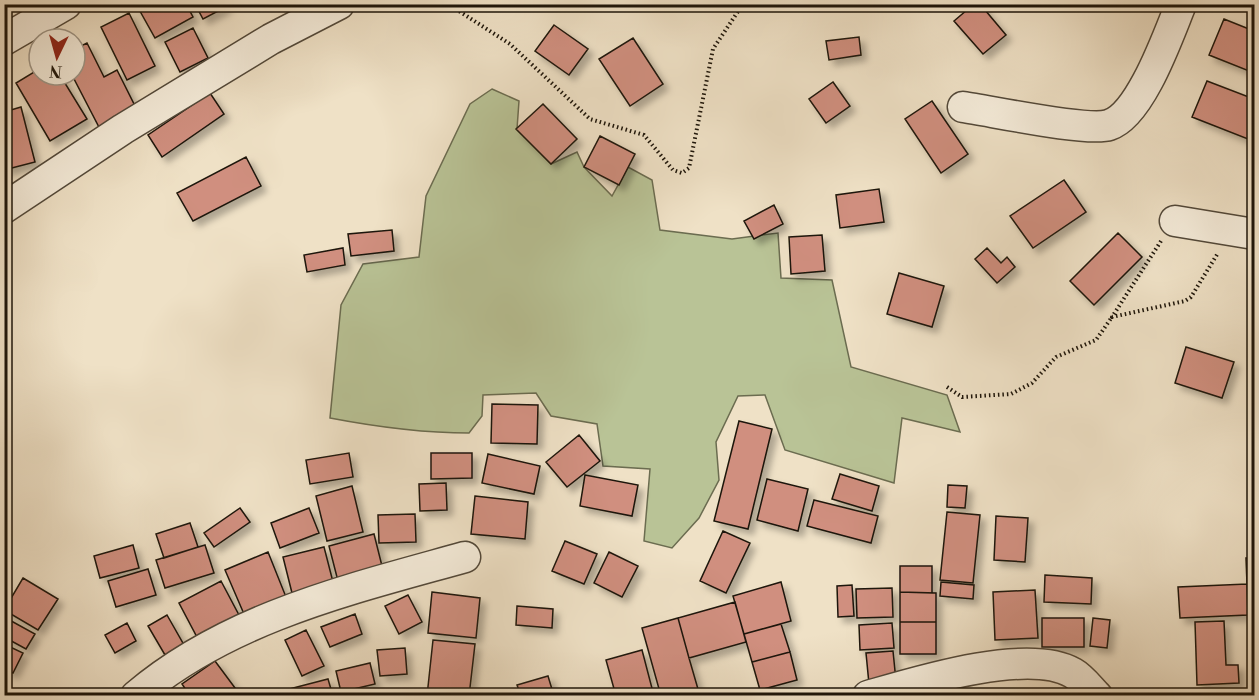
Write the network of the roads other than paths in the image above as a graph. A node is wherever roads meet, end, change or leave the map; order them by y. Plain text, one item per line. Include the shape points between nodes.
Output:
1 (66, 4) edge
2 (1181, 4) edge
3 (322, 8) edge
4 (4, 40) edge
5 (963, 107) dead end
6 (4, 208) edge
7 (1175, 221) road end
8 (1244, 232) edge
9 (465, 557) dead end
10 (136, 696) edge
11 (868, 696) edge
12 (1097, 696) edge

1 - 4 street
2 - 5 street via 1153,73 1129,109 1110,125 1083,125
3 - 6 street via 123,129
7 - 8 street
9 - 10 street via 340,592 279,614 213,644
11 - 12 street via 997,665 1036,664 1073,673

